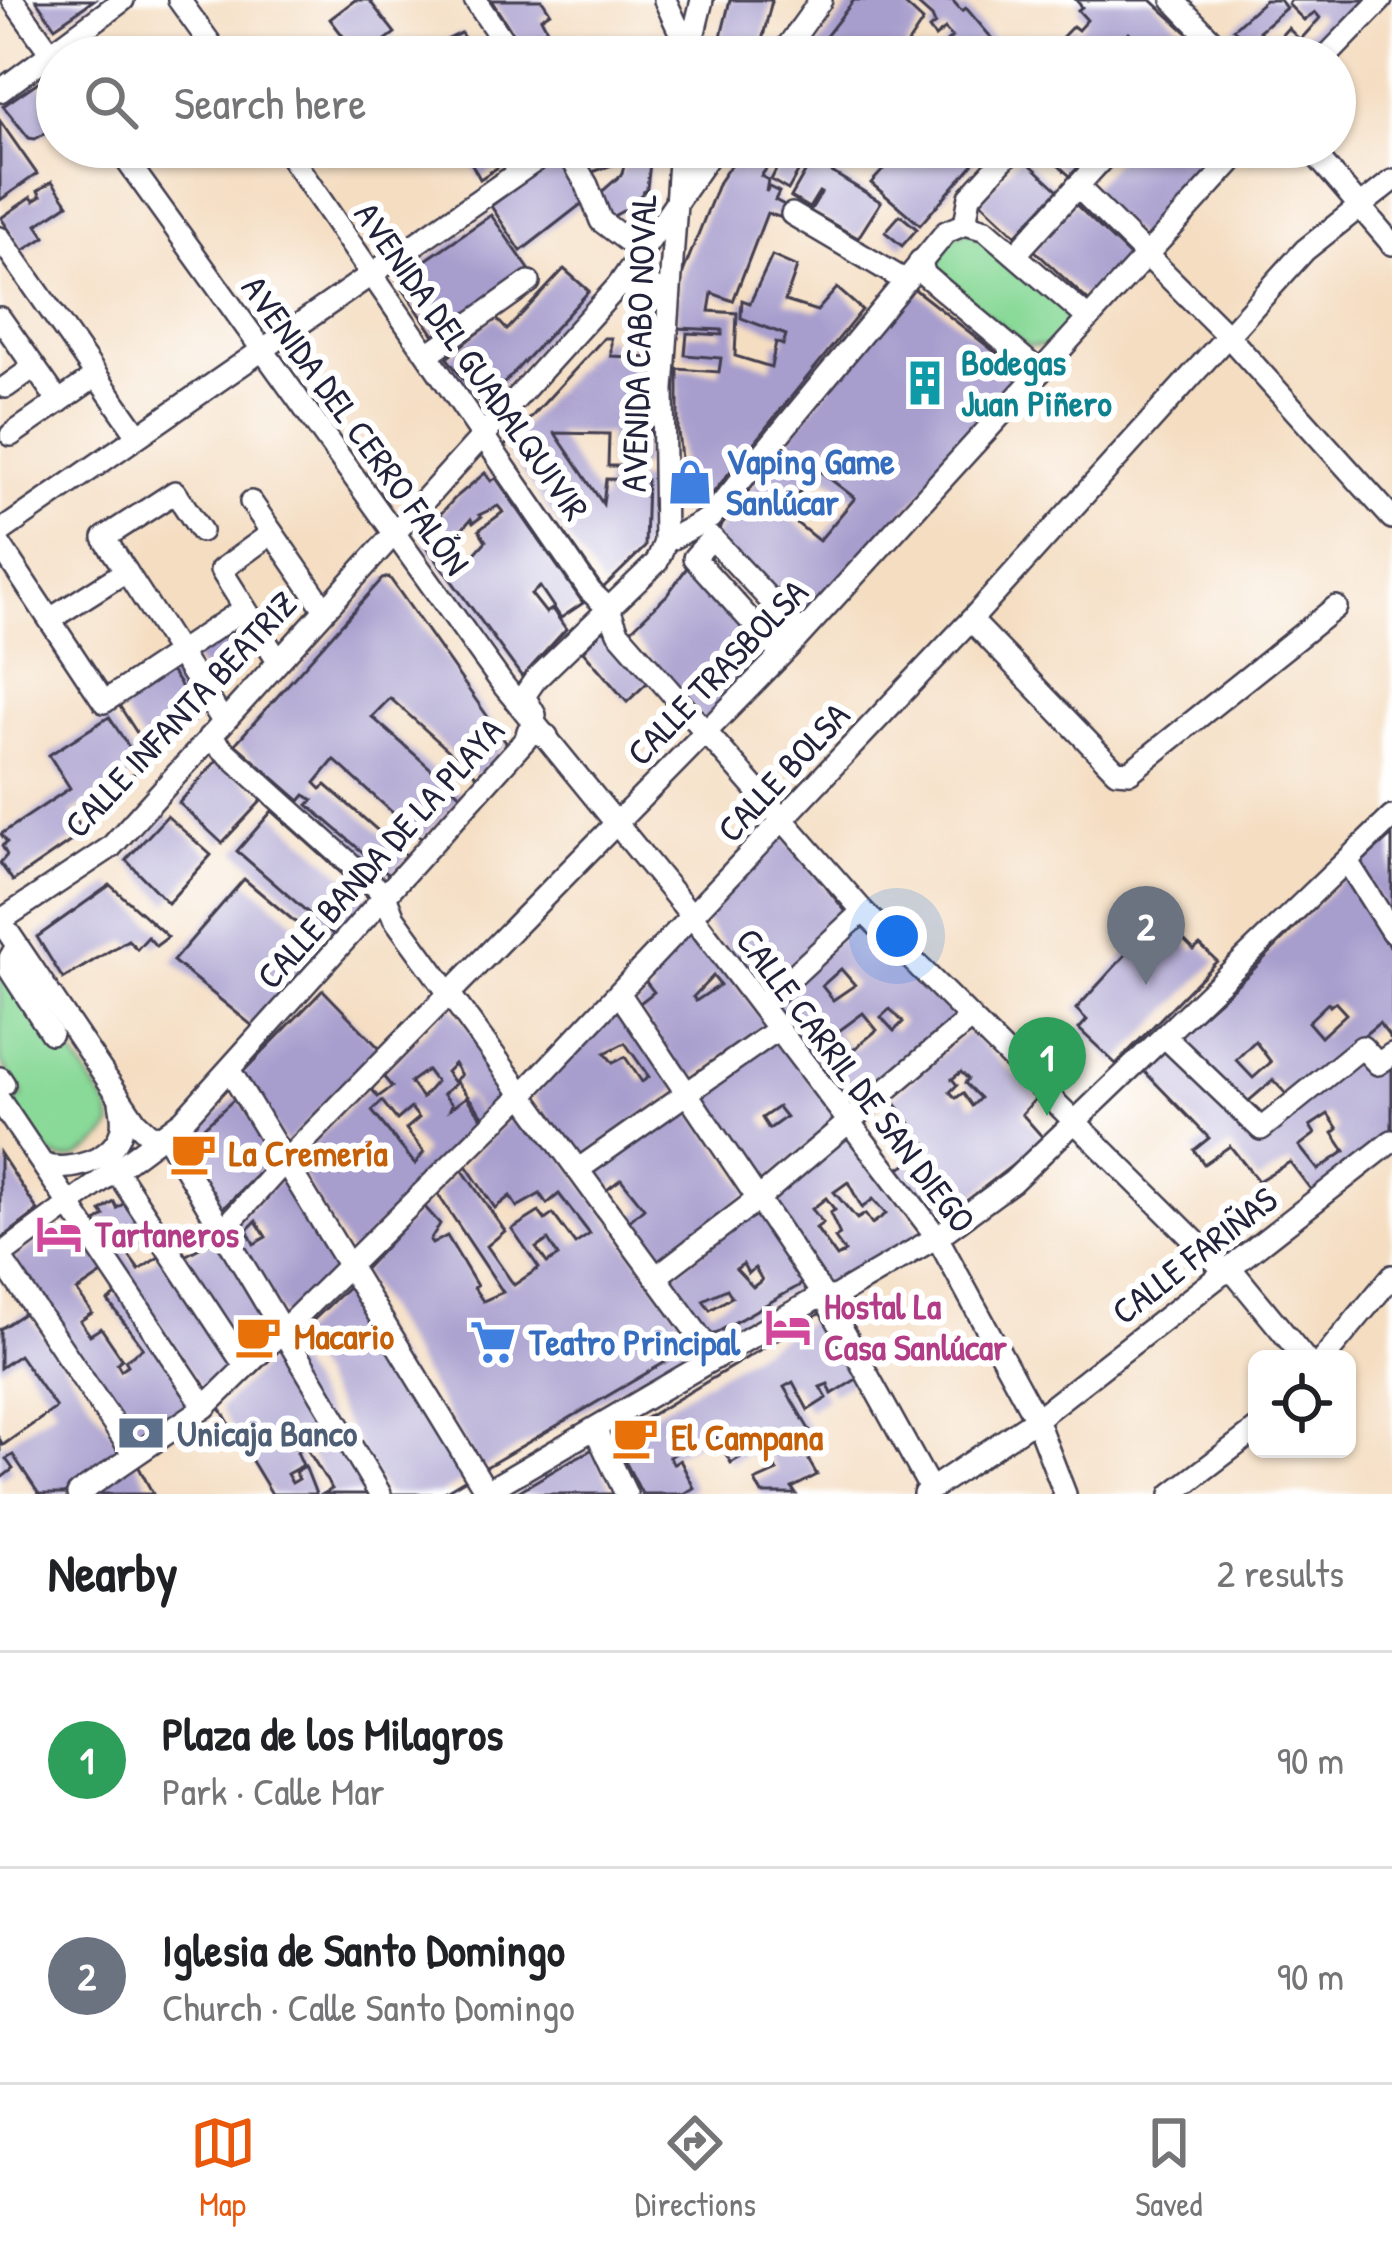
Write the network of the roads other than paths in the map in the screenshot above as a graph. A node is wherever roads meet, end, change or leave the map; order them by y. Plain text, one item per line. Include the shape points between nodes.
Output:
1 (13, 0) edge
2 (123, 0) edge
3 (179, 0) edge
4 (475, 0) edge
5 (665, 0) edge
6 (702, 0) edge
7 (821, 0) edge
8 (1173, 0) edge
9 (1382, 0) edge
10 (38, 36) edge
11 (80, 36) edge
12 (205, 36) edge
13 (500, 36) edge
14 (683, 36) edge
15 (692, 36) edge
16 (795, 36) edge
17 (1209, 36) edge
18 (1347, 36) edge
19 (36, 69) edge
20 (0, 91) edge
21 (132, 168) edge
22 (299, 168) edge
23 (524, 168) edge
24 (577, 168) edge
25 (678, 168) edge
26 (701, 168) edge
27 (996, 168) edge
28 (1094, 168) edge
29 (1226, 168) edge
30 (1328, 168) edge
31 (1392, 181) edge
32 (1077, 186) junction
33 (675, 205) junction
34 (1361, 205) junction
35 (793, 214) dead end
36 (965, 224) junction
37 (0, 238) edge
38 (1392, 244) edge
39 (642, 252) junction
40 (1016, 254) junction
41 (1148, 256) junction
42 (920, 262) junction
43 (8, 267) edge
44 (372, 272) junction
45 (904, 280) junction
46 (529, 282) dead end
47 (618, 286) junction
48 (668, 308) junction
49 (1088, 318) junction
50 (2, 326) edge
51 (1228, 336) junction
52 (261, 350) junction
53 (428, 354) junction
54 (34, 367) junction
55 (1040, 372) junction
56 (96, 376) junction
57 (6, 387) dead end
58 (59, 402) junction
59 (11, 435) dead end
60 (138, 435) junction
61 (484, 435) junction
62 (251, 502) dead end
63 (1392, 518) edge
64 (0, 532) edge
65 (201, 532) dead end
66 (272, 533) junction
67 (392, 533) junction
68 (712, 538) joint
69 (665, 542) junction
70 (0, 545) edge
71 (126, 572) junction
72 (323, 608) junction
73 (1336, 608) dead end
74 (609, 609) junction
75 (244, 610) junction
76 (52, 618) junction
77 (971, 620) junction
78 (179, 653) junction
79 (277, 659) junction
80 (216, 729) junction
81 (704, 734) junction
82 (547, 736) junction
83 (1392, 817) edge
84 (618, 821) junction
85 (782, 822) junction
86 (1347, 861) junction
87 (385, 895) junction
88 (863, 911) junction
89 (692, 916) junction
90 (0, 921) edge
91 (1392, 932) edge
92 (17, 946) junction
93 (449, 992) junction
94 (619, 994) junction
95 (760, 1006) junction
96 (970, 1019) junction
97 (778, 1029) junction
98 (51, 1033) dead end
99 (1164, 1036) junction
100 (1392, 1054) edge
101 (230, 1072) junction
102 (1, 1088) edge
103 (524, 1093) junction
104 (688, 1093) junction
105 (120, 1101) junction
106 (849, 1122) junction
107 (1076, 1122) junction
108 (166, 1136) junction
109 (1392, 1141) edge
110 (286, 1159) junction
111 (44, 1165) junction
112 (579, 1169) junction
113 (117, 1172) junction
114 (759, 1198) junction
115 (69, 1204) junction
116 (223, 1230) junction
117 (937, 1237) junction
118 (0, 1256) edge
119 (350, 1264) junction
120 (1229, 1271) junction
121 (1392, 1276) edge
122 (656, 1277) junction
123 (825, 1298) junction
124 (285, 1330) junction
125 (1297, 1350) edge
126 (1330, 1350) edge
127 (715, 1358) junction
128 (245, 1366) junction
129 (208, 1404) junction
130 (1036, 1419) junction
131 (595, 1429) junction
132 (1248, 1436) edge
133 (133, 1453) junction
134 (927, 1491) edge
135 (485, 1493) edge
136 (78, 1494) edge
137 (380, 1494) edge
138 (626, 1494) edge
139 (1065, 1494) edge
140 (1172, 1494) edge

1 - 10 street
2 - 11 street
3 - 12 street
4 - 13 street
5 - 14 street
6 - 15 street
7 - 16 street
8 - 17 street
9 - 18 street
19 - 20 street
21 - 52 street, AVENIDA DEL CERRO FALÓN
22 - 44 street, AVENIDA DEL GUADALQUIVIR
23 - 44 street
24 - 39 street via 601,221
25 - 33 street, AVENIDA CABO NOVAL
26 - 33 street, CALLE INFANTA BEATRIZ
27 - 36 street via 970,196
28 - 32 street
29 - 41 street, CALLE TRASBOLSA
30 - 34 street
31 - 34 street, CALLE BOLSA
32 - 40 street
32 - 41 street
33 - 39 street, CALLE INFANTA BEATRIZ
33 - 48 street, AVENIDA CABO NOVAL
34 - 38 street
34 - 51 street, CALLE BOLSA via 1305,250
35 - 45 street
36 - 40 street
36 - 42 street, CALLE BANDA DE LA PLAYA via 946,232
37 - 43 street
39 - 47 street, CALLE INFANTA BEATRIZ
40 - 49 street
41 - 49 street, CALLE TRASBOLSA
41 - 51 street
42 - 45 street, CALLE BANDA DE LA PLAYA
42 - 55 street via 925,275
43 - 56 street
44 - 52 street
44 - 53 street, AVENIDA DEL GUADALQUIVIR
45 - 69 street, CALLE BANDA DE LA PLAYA via 710,518
46 - 53 street
47 - 48 street via 649,284
47 - 61 street, CALLE INFANTA BEATRIZ
48 - 69 street, AVENIDA CABO NOVAL
49 - 55 street, CALLE TRASBOLSA
50 - 54 street
51 - 63 street
51 - 77 street, CALLE BOLSA
52 - 60 street
52 - 67 street, AVENIDA DEL CERRO FALÓN
53 - 61 street, AVENIDA DEL GUADALQUIVIR
54 - 57 street
54 - 58 street
55 - 81 street, CALLE TRASBOLSA
56 - 58 street
56 - 60 street
58 - 59 street
60 - 64 street
61 - 67 street, CALLE INFANTA BEATRIZ
61 - 74 street, AVENIDA DEL GUADALQUIVIR
62 - 66 street
65 - 71 street via 175,492 104,538
66 - 72 street
66 - 75 street via 221,570
67 - 72 street, CALLE INFANTA BEATRIZ
67 - 82 street, AVENIDA DEL CERRO FALÓN
68 - 68 street via 797,629 777,650 694,558
69 - 74 street, CALLE BANDA DE LA PLAYA via 657,562
70 - 76 street
71 - 76 street
71 - 78 street
72 - 79 street, CALLE INFANTA BEATRIZ
73 - 77 street via 1130,772 1116,771
74 - 81 street, AVENIDA DEL GUADALQUIVIR via 618,632
74 - 82 street, CALLE BANDA DE LA PLAYA via 524,696
75 - 78 street
75 - 79 street
76 - 78 street via 104,702
77 - 85 street, CALLE BOLSA
78 - 80 street
79 - 80 street, CALLE INFANTA BEATRIZ
80 - 87 street
80 - 90 street, CALLE INFANTA BEATRIZ via 111,847
81 - 84 street, CALLE TRASBOLSA
81 - 85 street, AVENIDA DEL GUADALQUIVIR
82 - 84 street, CALLE CARRIL DE SAN DIEGO
82 - 87 street, CALLE BANDA DE LA PLAYA via 528,731
83 - 86 street
84 - 89 street, CALLE CARRIL DE SAN DIEGO
84 - 93 street, CALLE TRASBOLSA
85 - 88 street, AVENIDA DEL GUADALQUIVIR
85 - 89 street, CALLE BOLSA
86 - 91 street
86 - 99 street
87 - 93 street
87 - 101 street, CALLE BANDA DE LA PLAYA
88 - 95 street
88 - 96 street, AVENIDA DEL GUADALQUIVIR
89 - 94 street, CALLE BOLSA
89 - 95 street, CALLE CARRIL DE SAN DIEGO
90 - 92 street
92 - 98 street via 10,970
92 - 105 street
93 - 103 street
93 - 110 street, CALLE TRASBOLSA
94 - 103 street, CALLE BOLSA
94 - 104 street
95 - 97 street, CALLE CARRIL DE SAN DIEGO
96 - 106 street
96 - 107 street, AVENIDA DEL GUADALQUIVIR
97 - 104 street
97 - 106 street, CALLE CARRIL DE SAN DIEGO
99 - 100 street via 1261,1129 1362,1047 1378,1064
99 - 107 street
101 - 108 street, CALLE BANDA DE LA PLAYA
101 - 110 street
102 - 111 street
103 - 112 street
103 - 119 street, CALLE BOLSA
104 - 112 street
104 - 114 street
105 - 108 street via 143,1130
105 - 111 street via 123,1125 112,1146 79,1166
106 - 114 street
106 - 117 street, CALLE CARRIL DE SAN DIEGO
107 - 117 street
107 - 120 street, AVENIDA DEL GUADALQUIVIR
108 - 113 street, CALLE BANDA DE LA PLAYA
108 - 116 street
109 - 120 street, CALLE FARIÑAS
110 - 116 street, CALLE TRASBOLSA
110 - 119 street
111 - 115 street
112 - 122 street
113 - 115 street, CALLE BANDA DE LA PLAYA
113 - 128 street
114 - 122 street
114 - 123 street
115 - 118 street, CALLE BANDA DE LA PLAYA
115 - 129 street
116 - 124 street
117 - 123 street
117 - 130 street, CALLE CARRIL DE SAN DIEGO
118 - 133 street
119 - 124 street, CALLE BOLSA
119 - 135 street
120 - 125 street, AVENIDA DEL GUADALQUIVIR
120 - 130 street, CALLE FARIÑAS
121 - 126 street
122 - 127 street
123 - 127 street
123 - 134 street
124 - 128 street, CALLE BOLSA
124 - 137 street
127 - 131 street
128 - 129 street, CALLE BOLSA
129 - 133 street, CALLE BOLSA
130 - 134 street, CALLE FARIÑAS
130 - 139 street, CALLE CARRIL DE SAN DIEGO
131 - 135 street
131 - 138 street
132 - 140 street
133 - 136 street, CALLE BOLSA

